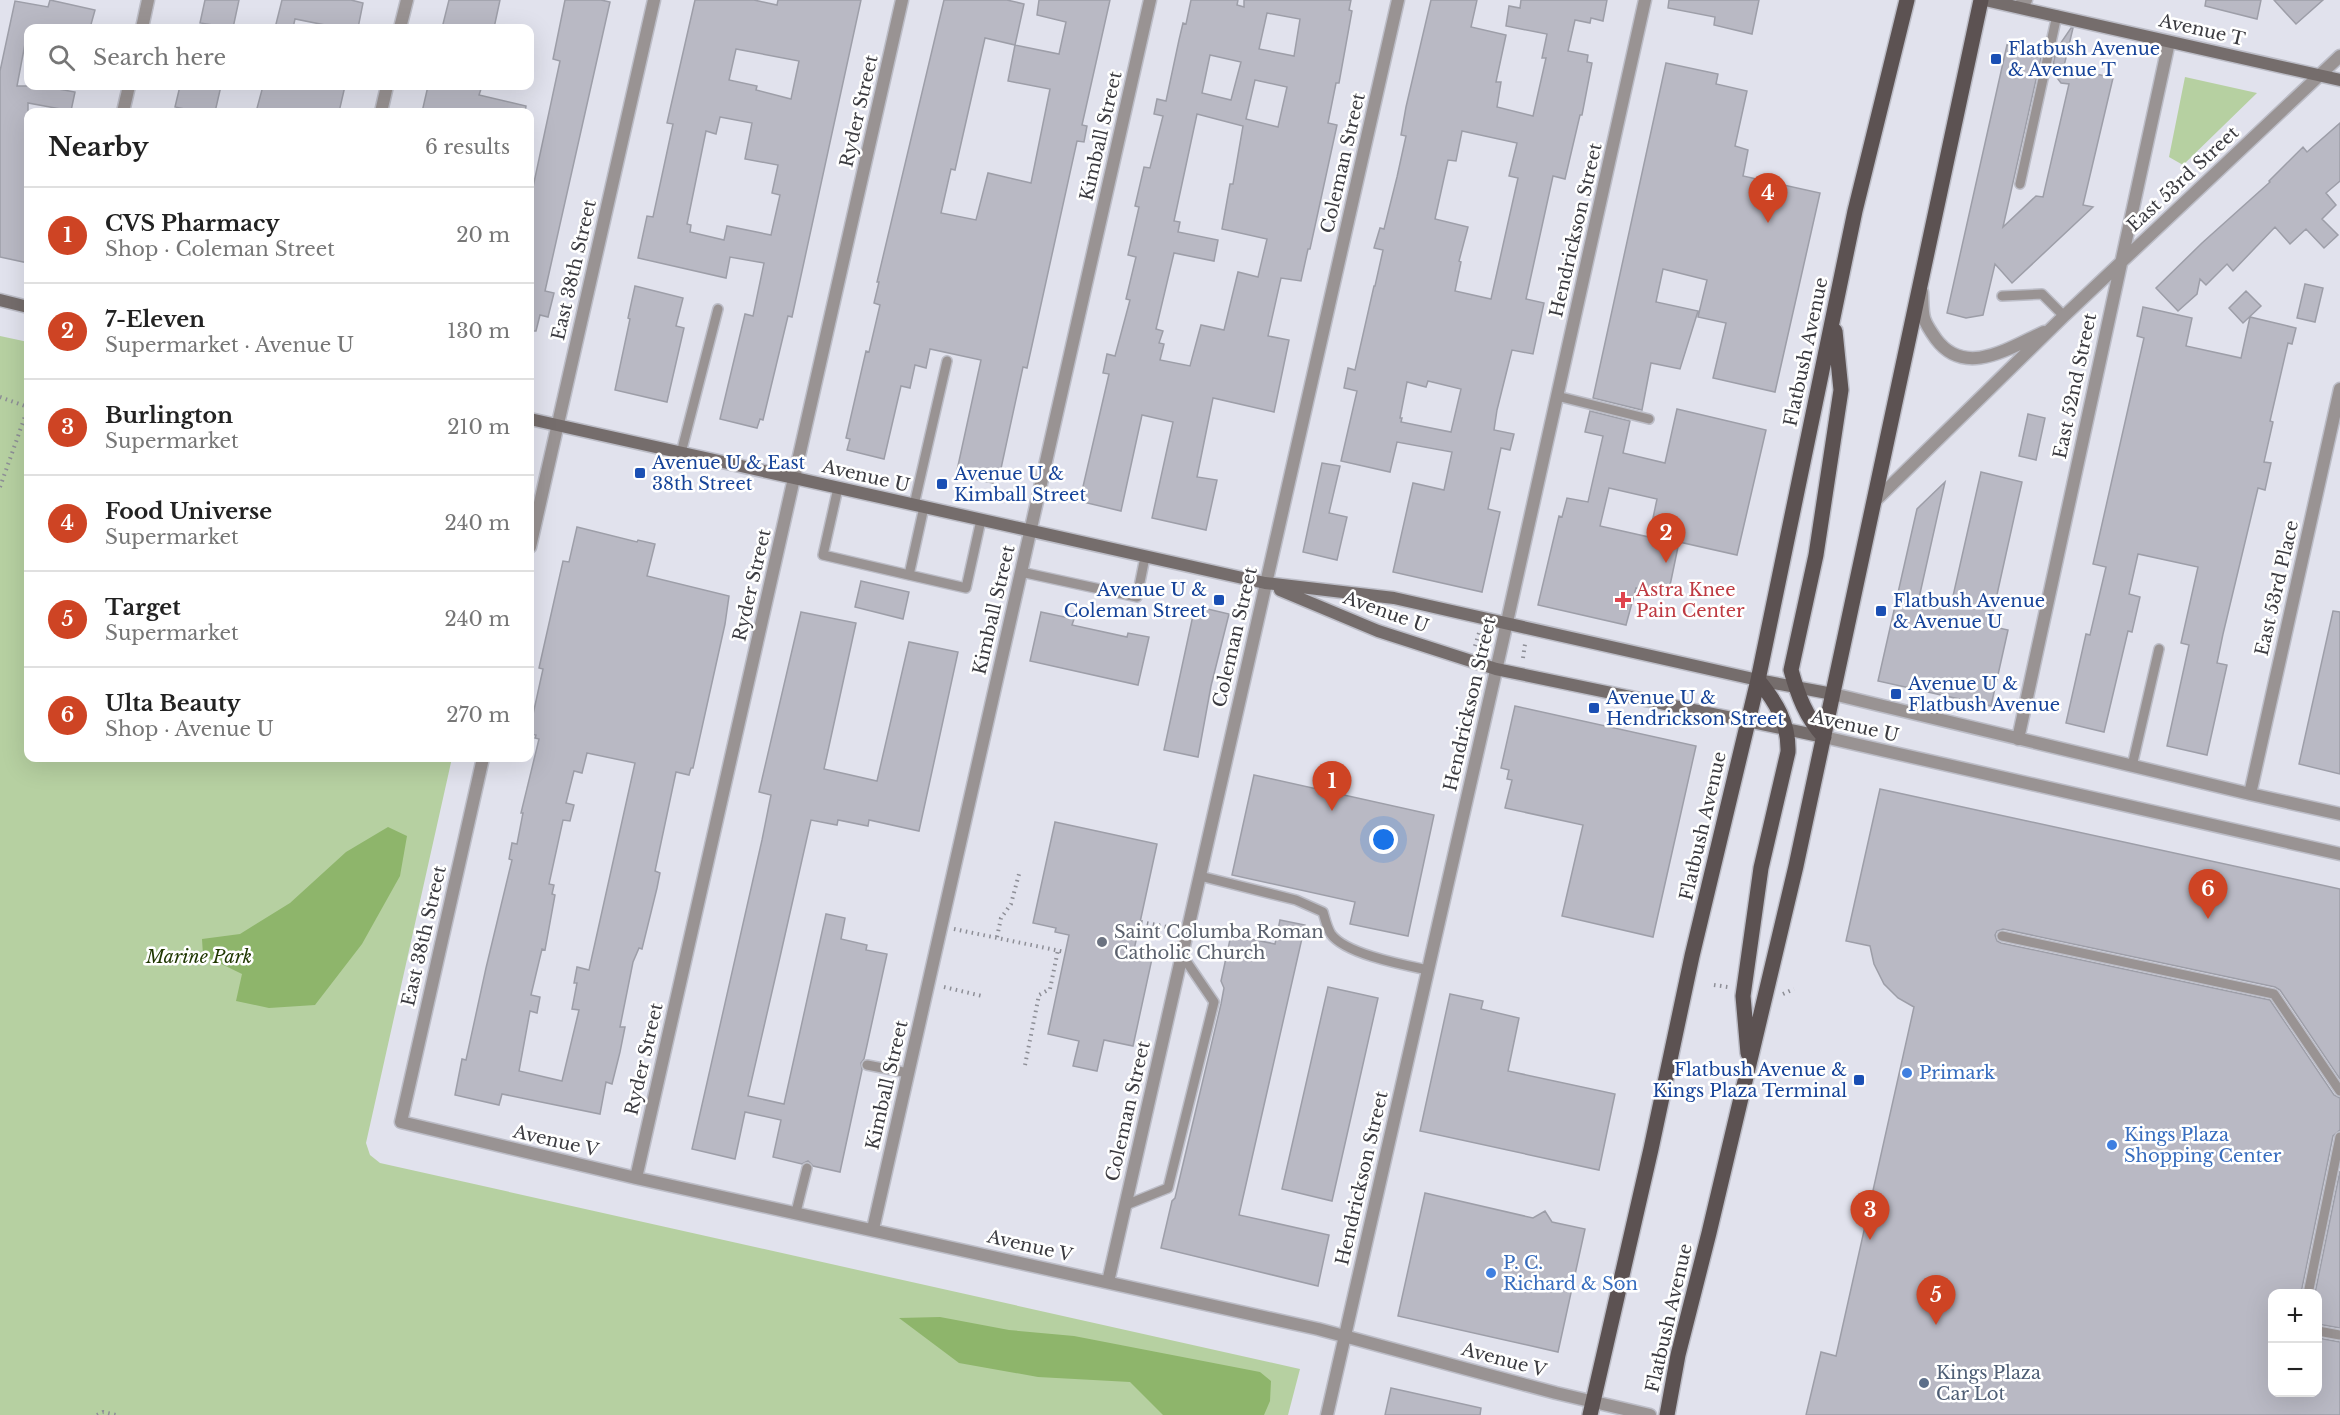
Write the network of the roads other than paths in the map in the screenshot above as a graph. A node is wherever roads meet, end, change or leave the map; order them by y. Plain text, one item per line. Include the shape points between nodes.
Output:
1 (148, 0) edge
2 (407, 0) edge
3 (654, 0) edge
4 (902, 0) edge
5 (1150, 0) edge
6 (1398, 0) edge
7 (1645, 0) edge
8 (1907, 0) edge
9 (1983, 0) edge
10 (2022, 3) edge
11 (2057, 15) junction
12 (143, 24) edge
13 (401, 24) edge
14 (2169, 42) junction
15 (2340, 56) edge
16 (2319, 75) junction
17 (2340, 80) edge
18 (128, 90) edge
19 (386, 90) edge
20 (124, 108) edge
21 (382, 108) edge
22 (2020, 184) dead end
23 (2121, 263) junction
24 (1921, 276) junction
25 (2002, 296) dead end
26 (0, 300) edge
27 (24, 306) edge
28 (718, 309) dead end
29 (1834, 316) junction
30 (2064, 316) junction
31 (2050, 329) junction
32 (947, 361) dead end
33 (2340, 389) edge
34 (1557, 396) junction
35 (1649, 418) dead end
36 (534, 420) edge
37 (557, 425) junction
38 (681, 453) junction
39 (794, 478) junction
40 (838, 488) junction
41 (1876, 500) junction
42 (919, 506) junction
43 (981, 520) junction
44 (534, 529) edge
45 (1030, 531) junction
46 (1145, 557) junction
47 (1021, 572) junction
48 (909, 575) junction
49 (1265, 583) junction
50 (1507, 622) junction
51 (2159, 649) dead end
52 (1496, 669) junction
53 (1758, 680) junction
54 (1795, 687) junction
55 (1833, 694) junction
56 (1748, 720) junction
57 (1786, 728) junction
58 (1824, 737) junction
59 (2018, 738) junction
60 (482, 762) edge
61 (2132, 766) junction
62 (2250, 794) junction
63 (2340, 814) edge
64 (2340, 854) edge
65 (1200, 876) junction
66 (2002, 936) dead end
67 (1182, 955) junction
68 (1428, 970) junction
69 (867, 1065) dead end
70 (1749, 1065) junction
71 (908, 1073) junction
72 (2340, 1091) edge
73 (401, 1122) joint
74 (2340, 1137) edge
75 (807, 1168) dead end
76 (636, 1178) junction
77 (1126, 1205) junction
78 (796, 1212) junction
79 (873, 1229) junction
80 (1108, 1282) junction
81 (2309, 1289) edge
82 (2322, 1332) edge
83 (1345, 1335) junction
84 (2340, 1335) edge
85 (1592, 1408) edge
86 (1327, 1415) edge
87 (1650, 1415) edge
88 (1666, 1415) edge

1 - 12 street
2 - 13 street
3 - 37 street, East 38th Street
4 - 39 street, Ryder Street
5 - 45 street, Kimball Street
6 - 49 street, Coleman Street
7 - 34 street, Hendrickson Street
8 - 29 main road, Flatbush Avenue via 1855,211
9 - 10 main road, Avenue T
9 - 24 main road, Flatbush Avenue
10 - 11 main road, Avenue T
11 - 14 main road, Avenue T
11 - 22 lane
14 - 16 main road, Avenue T
14 - 23 street, East 52nd Street
15 - 16 street, East 53rd Street
16 - 17 main road, Avenue T
16 - 23 street, East 53rd Street
18 - 20 street
19 - 21 street
23 - 30 street, East 53rd Street
23 - 59 street, East 52nd Street
24 - 31 street, East 53rd Street via 1923,320 1946,351 1967,360 1994,354
24 - 41 main road, Flatbush Avenue
25 - 30 lane via 2042,294
26 - 27 main road
28 - 38 lane
29 - 53 main road, Flatbush Avenue
29 - 54 main road via 1841,390 1816,555 1791,670
30 - 31 street, East 53rd Street
31 - 41 street, East 53rd Street
32 - 42 lane
33 - 62 street, East 53rd Place
34 - 35 lane
34 - 50 street, Hendrickson Street
36 - 37 main road, Avenue U
37 - 38 main road, Avenue U
37 - 44 street, East 38th Street
38 - 39 main road, Avenue U
39 - 40 main road, Avenue U
39 - 76 street, Ryder Street
40 - 42 main road, Avenue U
40 - 48 lane via 823,555
41 - 55 main road, Flatbush Avenue
42 - 43 main road, Avenue U
42 - 48 lane
43 - 45 main road, Avenue U
43 - 48 lane via 966,588
45 - 46 main road, Avenue U
45 - 47 street, Kimball Street
46 - 47 lane via 1137,597
46 - 49 main road, Avenue U
47 - 71 street, Kimball Street
49 - 50 main road, Avenue U via 1394,598
49 - 52 main road, Avenue U via 1378,631
49 - 65 street, Coleman Street
50 - 52 street, Hendrickson Street
50 - 53 main road, Avenue U
51 - 61 lane
52 - 56 main road, Avenue U
52 - 68 street, Hendrickson Street
53 - 54 main road, Avenue U
53 - 56 main road, Flatbush Avenue
53 - 57 main road via 1775,703
54 - 55 main road, Avenue U
54 - 58 main road via 1809,721
55 - 58 main road, Flatbush Avenue
55 - 59 street, Avenue U
56 - 57 main road, Avenue U
56 - 85 main road, Flatbush Avenue
57 - 58 main road, Avenue U
57 - 70 main road via 1788,752 1761,868 1743,996
58 - 64 street, Avenue U
58 - 70 main road, Flatbush Avenue
59 - 61 street, Avenue U
60 - 73 street, East 38th Street
61 - 62 street, Avenue U
62 - 63 street, Avenue U
65 - 67 street, Coleman Street
65 - 68 lane via 1296,900 1323,912 1331,934 1344,945
66 - 72 lane via 2274,994
67 - 77 street, Coleman Street
67 - 77 lane via 1214,1002 1167,1188
68 - 83 street, Hendrickson Street
69 - 71 lane
70 - 88 main road, Flatbush Avenue
71 - 79 street, Kimball Street
73 - 76 street, Avenue V
74 - 81 lane
75 - 78 lane
76 - 78 street, Avenue V
77 - 80 street, Coleman Street
78 - 79 street, Avenue V
79 - 80 street, Avenue V
80 - 83 street, Avenue V
82 - 84 lane
83 - 85 street, Avenue V
83 - 86 street, Hendrickson Street
85 - 87 street, Avenue V

